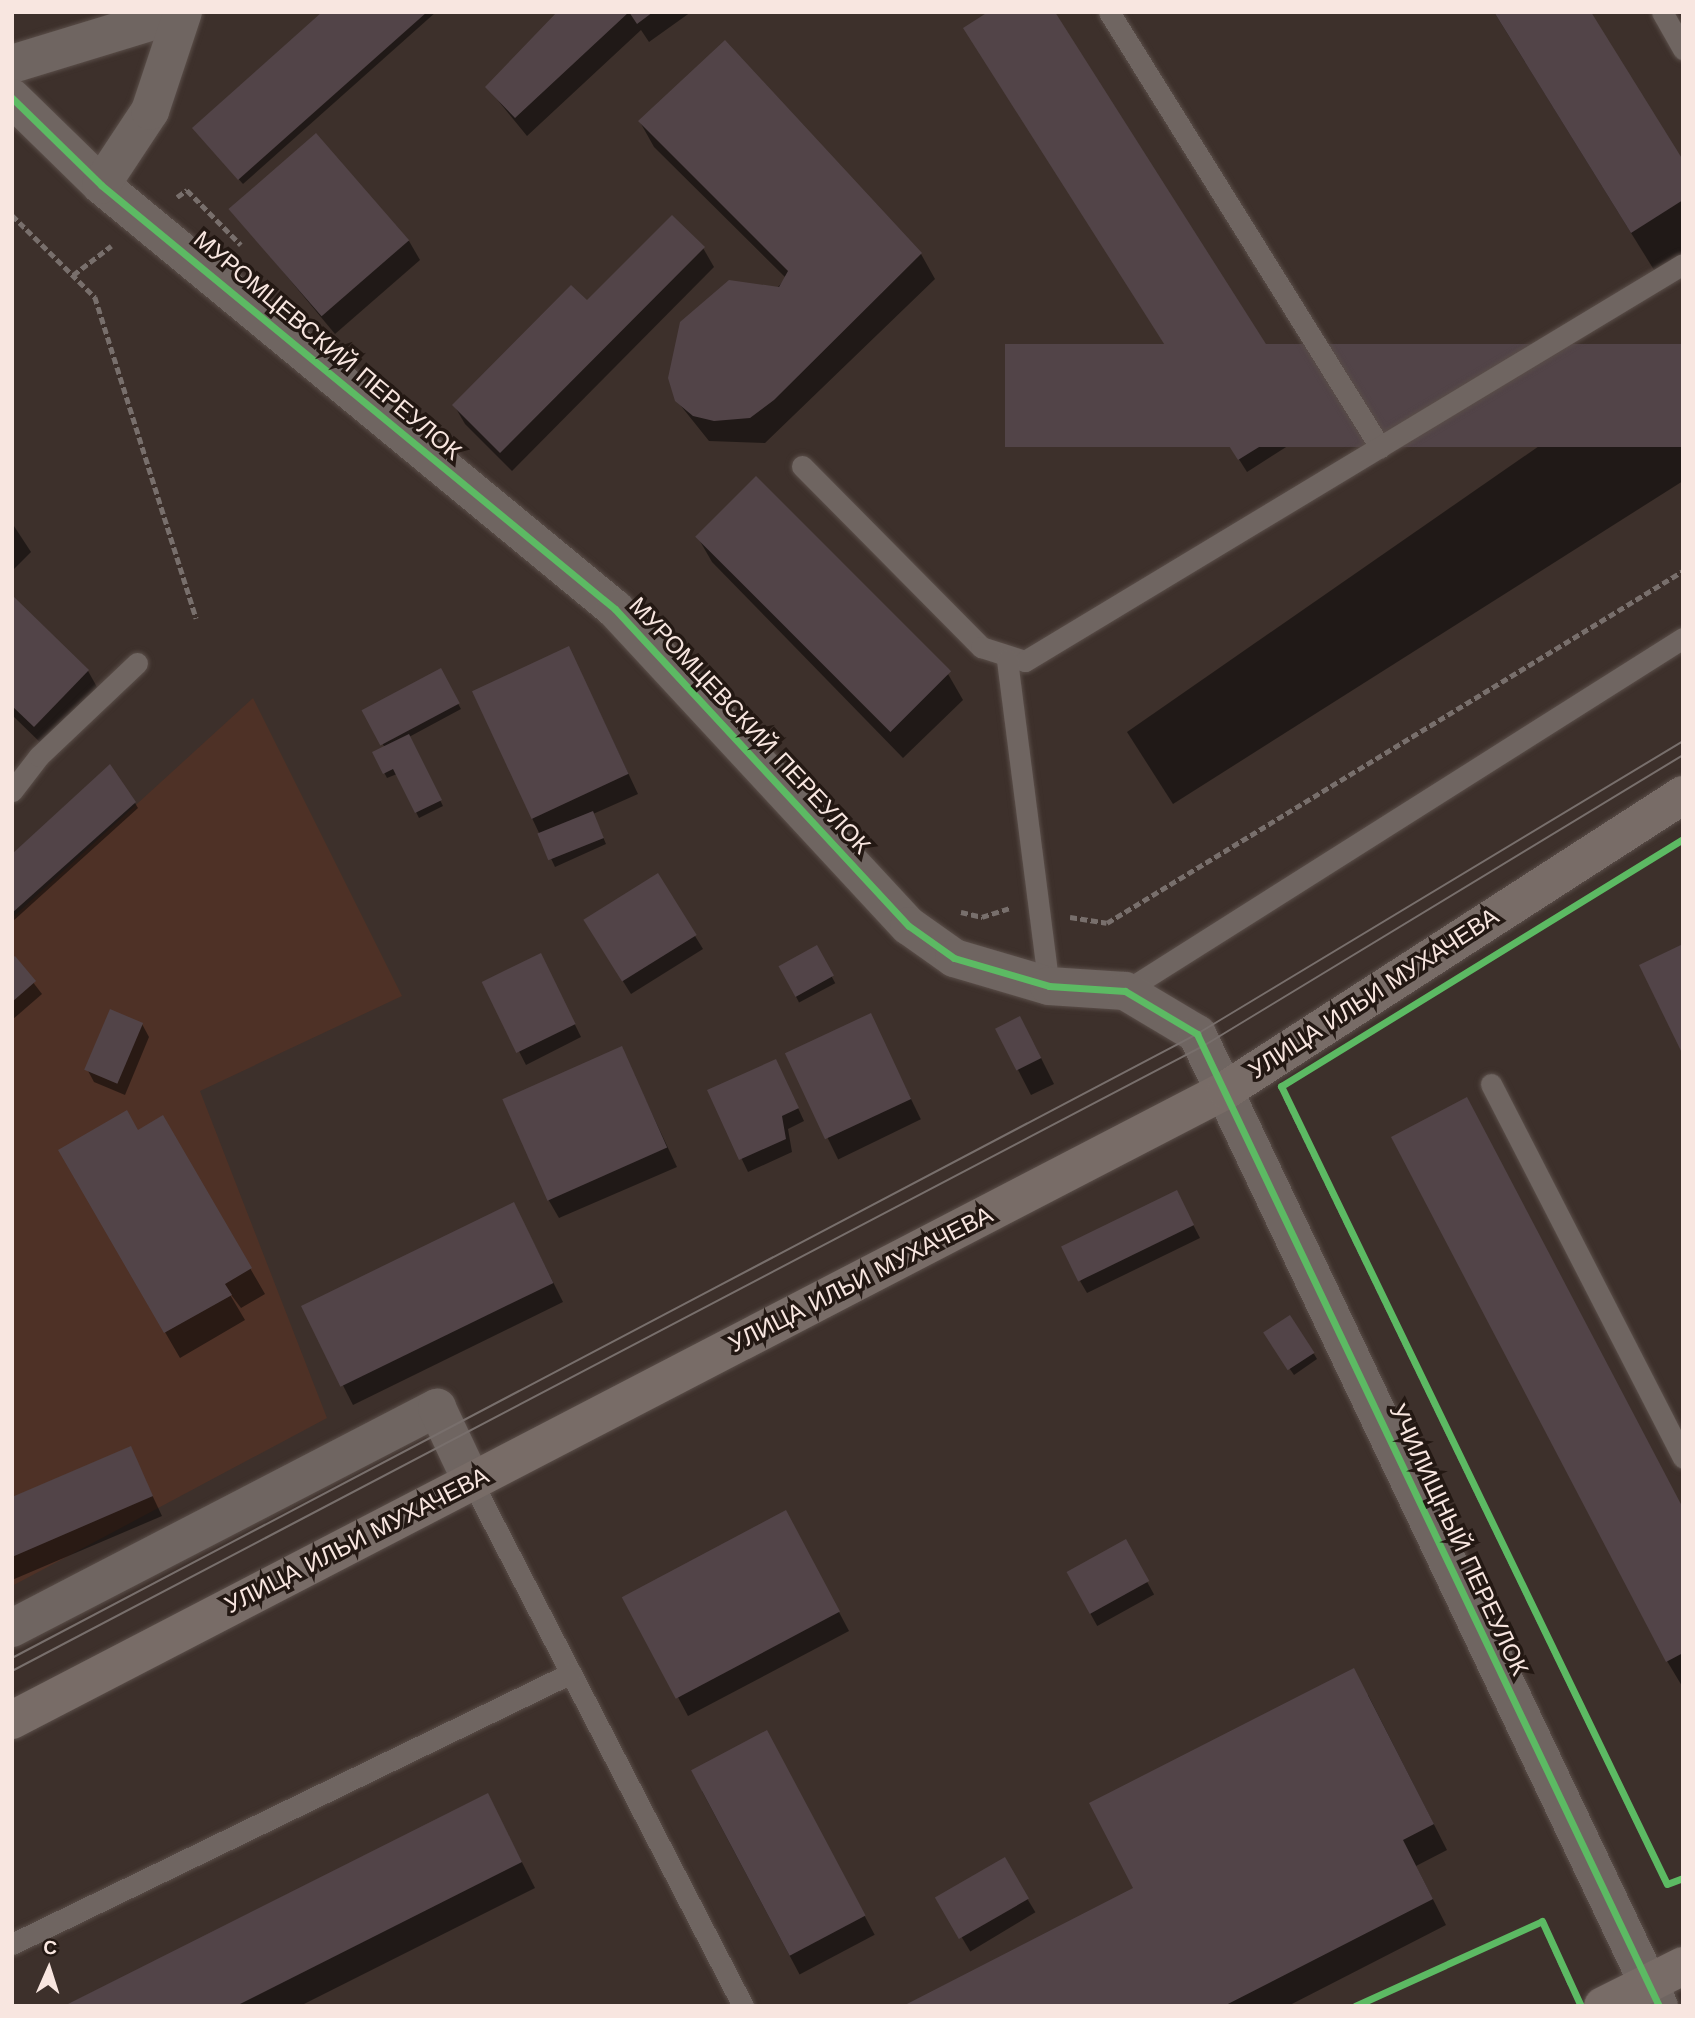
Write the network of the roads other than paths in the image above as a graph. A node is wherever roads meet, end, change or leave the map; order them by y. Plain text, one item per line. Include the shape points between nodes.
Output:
1 (182, 12) edge
2 (1109, 12) edge
3 (1662, 12) edge
4 (1683, 48) edge
5 (12, 64) edge
6 (12, 98) edge
7 (101, 185) junction
8 (1683, 264) edge
9 (1380, 447) junction
10 (803, 466) dead end
11 (1683, 638) edge
12 (1007, 660) junction
13 (137, 663) dead end
14 (12, 791) edge
15 (1680, 803) edge
16 (1049, 986) junction
17 (1125, 991) junction
18 (1491, 1084) dead end
19 (1226, 1090) junction
20 (1683, 1457) edge
21 (472, 1482) junction
22 (12, 1628) edge
23 (571, 1673) junction
24 (12, 1720) edge
25 (12, 1944) edge
26 (1683, 1966) edge
27 (1654, 1995) edge
28 (1589, 2000) edge
29 (743, 2006) edge

1 - 5 street
1 - 7 street via 150,111
2 - 9 lane
3 - 4 lane
6 - 7 street, МУРОМЦЕВСКИЙ ПЕРЕУЛОК
7 - 16 street, МУРОМЦЕВСКИЙ ПЕРЕУЛОК via 615,609 909,926 954,958
8 - 9 lane
9 - 12 lane via 1025,661
10 - 12 lane via 981,647
11 - 17 lane
12 - 16 lane
13 - 14 lane via 39,756
15 - 19 main road, УЛИЦА ИЛЬИ МУХАЧЕВА
16 - 17 street, МУРОМЦЕВСКИЙ ПЕРЕУЛОК
17 - 19 street, МУРОМЦЕВСКИЙ ПЕРЕУЛОК via 1198,1034
18 - 20 lane
19 - 21 main road, УЛИЦА ИЛЬИ МУХАЧЕВА
19 - 27 street, УЧИЛИЩНЫЙ ПЕРЕУЛОК
21 - 22 street via 437,1408
21 - 23 lane
21 - 24 main road, УЛИЦА ИЛЬИ МУХАЧЕВА
23 - 25 lane
23 - 29 lane
26 - 27 main road
27 - 28 main road

